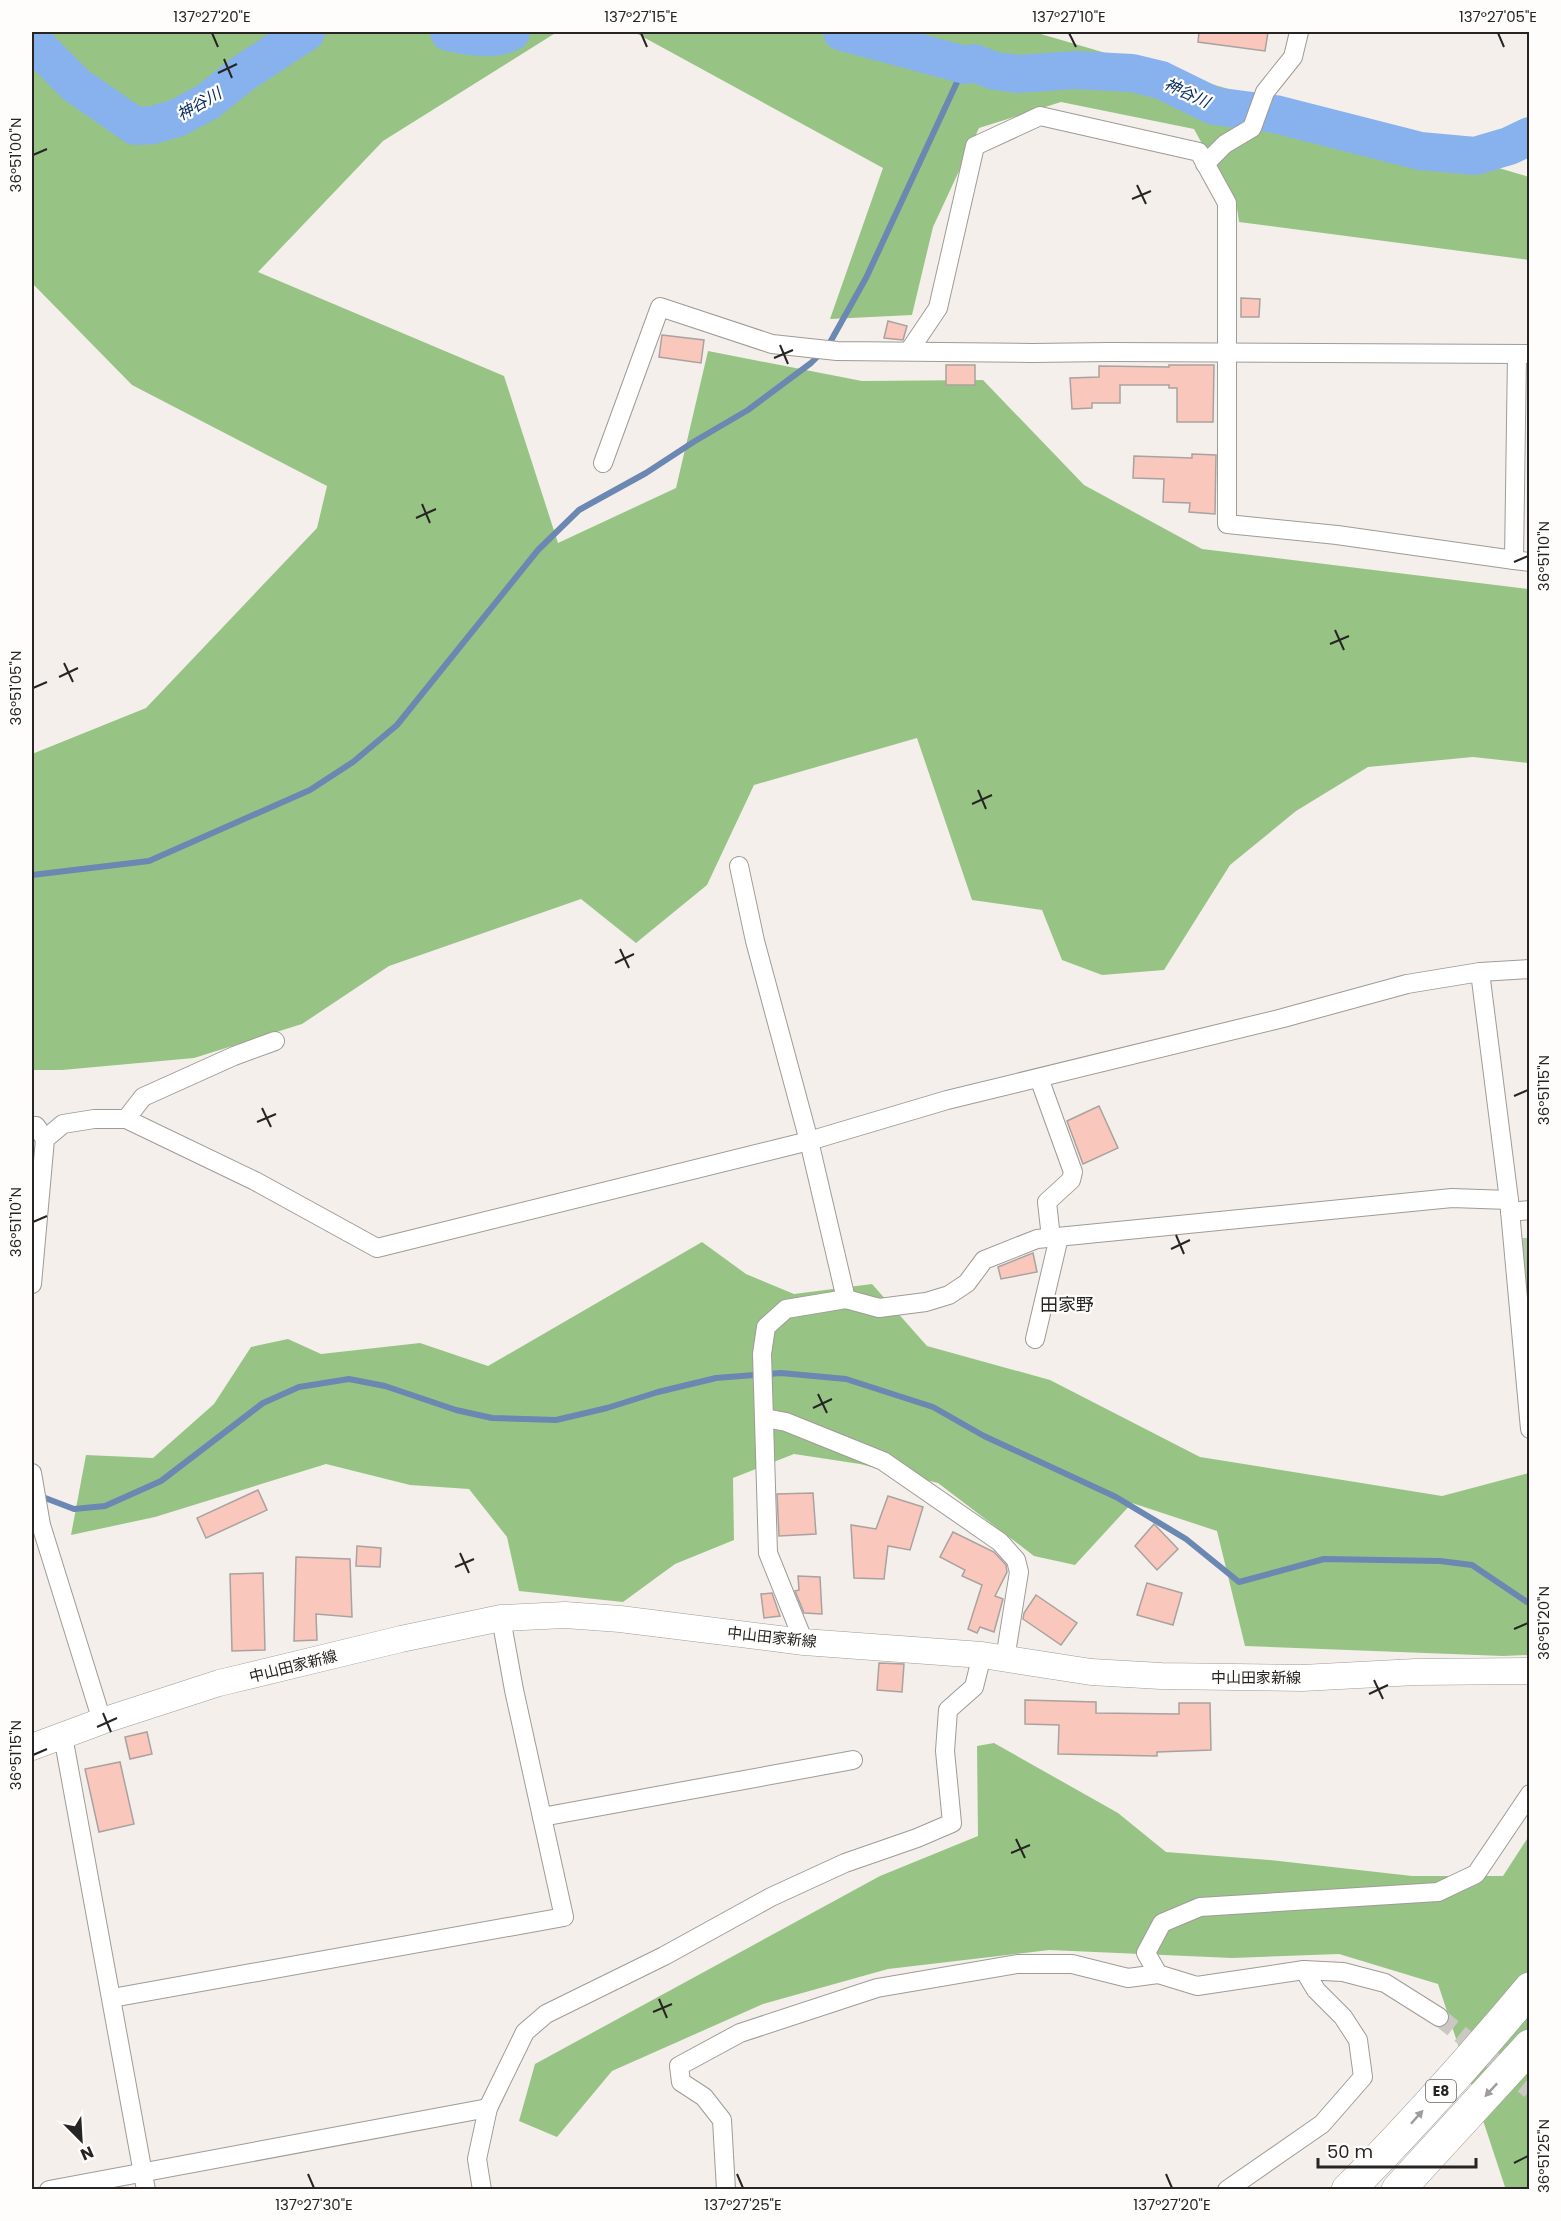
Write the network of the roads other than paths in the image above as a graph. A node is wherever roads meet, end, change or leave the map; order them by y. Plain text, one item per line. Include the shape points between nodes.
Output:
1 (1299, 32) edge
2 (1205, 164) junction
3 (909, 351) junction
4 (1228, 352) junction
5 (1523, 354) edge
6 (603, 463) dead end
7 (1522, 561) edge
8 (740, 866) dead end
9 (1530, 969) edge
10 (1480, 972) junction
11 (275, 1041) dead end
12 (1039, 1078) junction
13 (126, 1119) junction
14 (32, 1126) edge
15 (45, 1139) junction
16 (809, 1141) junction
17 (1509, 1206) junction
18 (1530, 1210) edge
19 (1055, 1238) junction
20 (32, 1284) edge
21 (846, 1299) junction
22 (1035, 1339) dead end
23 (765, 1418) junction
24 (1530, 1429) edge
25 (32, 1473) edge
26 (36, 1528) edge
27 (501, 1618) junction
28 (804, 1642) junction
29 (994, 1657) junction
30 (1530, 1671) edge
31 (102, 1721) junction
32 (63, 1736) junction
33 (32, 1747) edge
34 (853, 1760) dead end
35 (1530, 1794) edge
36 (542, 1816) junction
37 (1304, 1970) junction
38 (1158, 1974) junction
39 (1530, 1989) edge
40 (112, 1998) junction
41 (1439, 2017) tunnel mouth
42 (1530, 2046) edge
43 (488, 2108) junction
44 (145, 2181) edge
45 (49, 2190) edge
46 (482, 2190) edge
47 (726, 2190) edge
48 (1227, 2190) edge
49 (1348, 2190) edge
50 (1398, 2190) edge

1 - 2 street via 1293,57 1265,92 1252,128 1225,144
2 - 3 street via 1199,152 1040,116 975,146 938,308
2 - 4 street via 1227,203
3 - 4 street
3 - 6 street via 837,351 772,344 660,307
4 - 5 street
4 - 7 street via 1227,524
5 - 7 street
8 - 16 street via 755,941
9 - 10 street
10 - 12 street via 1407,984
10 - 17 street
11 - 13 street via 143,1097
12 - 16 street via 947,1100
12 - 19 street via 1073,1172 1071,1180 1047,1202
13 - 15 street via 63,1124
13 - 16 street via 255,1181 376,1248
14 - 15 street
15 - 20 street
16 - 21 street
17 - 18 street
17 - 19 street via 1452,1198
17 - 24 street
19 - 21 street via 1037,1239 984,1260 967,1283 949,1295 926,1302 879,1308
19 - 22 street
21 - 23 street via 786,1309 766,1327 762,1354
23 - 28 street via 768,1553
23 - 29 street via 786,1422 883,1461 1000,1542 1016,1560 1019,1572
25 - 26 street
26 - 31 street
27 - 28 main road, 中山田家新線 via 565,1615
27 - 31 main road, 中山田家新線 via 219,1683
27 - 36 street
28 - 29 main road, 中山田家新線
29 - 30 main road, 中山田家新線 via 1091,1672 1161,1676 1302,1678
29 - 43 street via 974,1687 948,1710 945,1751 952,1823 845,1863 771,1897 546,2014 525,2032
31 - 32 main road, 中山田家新線
32 - 33 main road, 中山田家新線
32 - 40 street
34 - 36 street
35 - 38 street via 1476,1874 1438,1892 1200,1907 1162,1923 1146,1953
36 - 40 street via 564,1917
37 - 38 street via 1197,1986
37 - 41 street via 1343,1972 1385,1983
37 - 48 street via 1358,2040 1363,2077 1322,2124
38 - 47 street via 1128,1978 1072,1965 1017,1964 877,1988 740,2033 679,2066 681,2082 704,2097 722,2120
49 -> 39 highway, E8
40 - 44 street
42 -> 50 highway, E8
43 - 44 street
43 - 46 street via 477,2159
44 - 45 street

